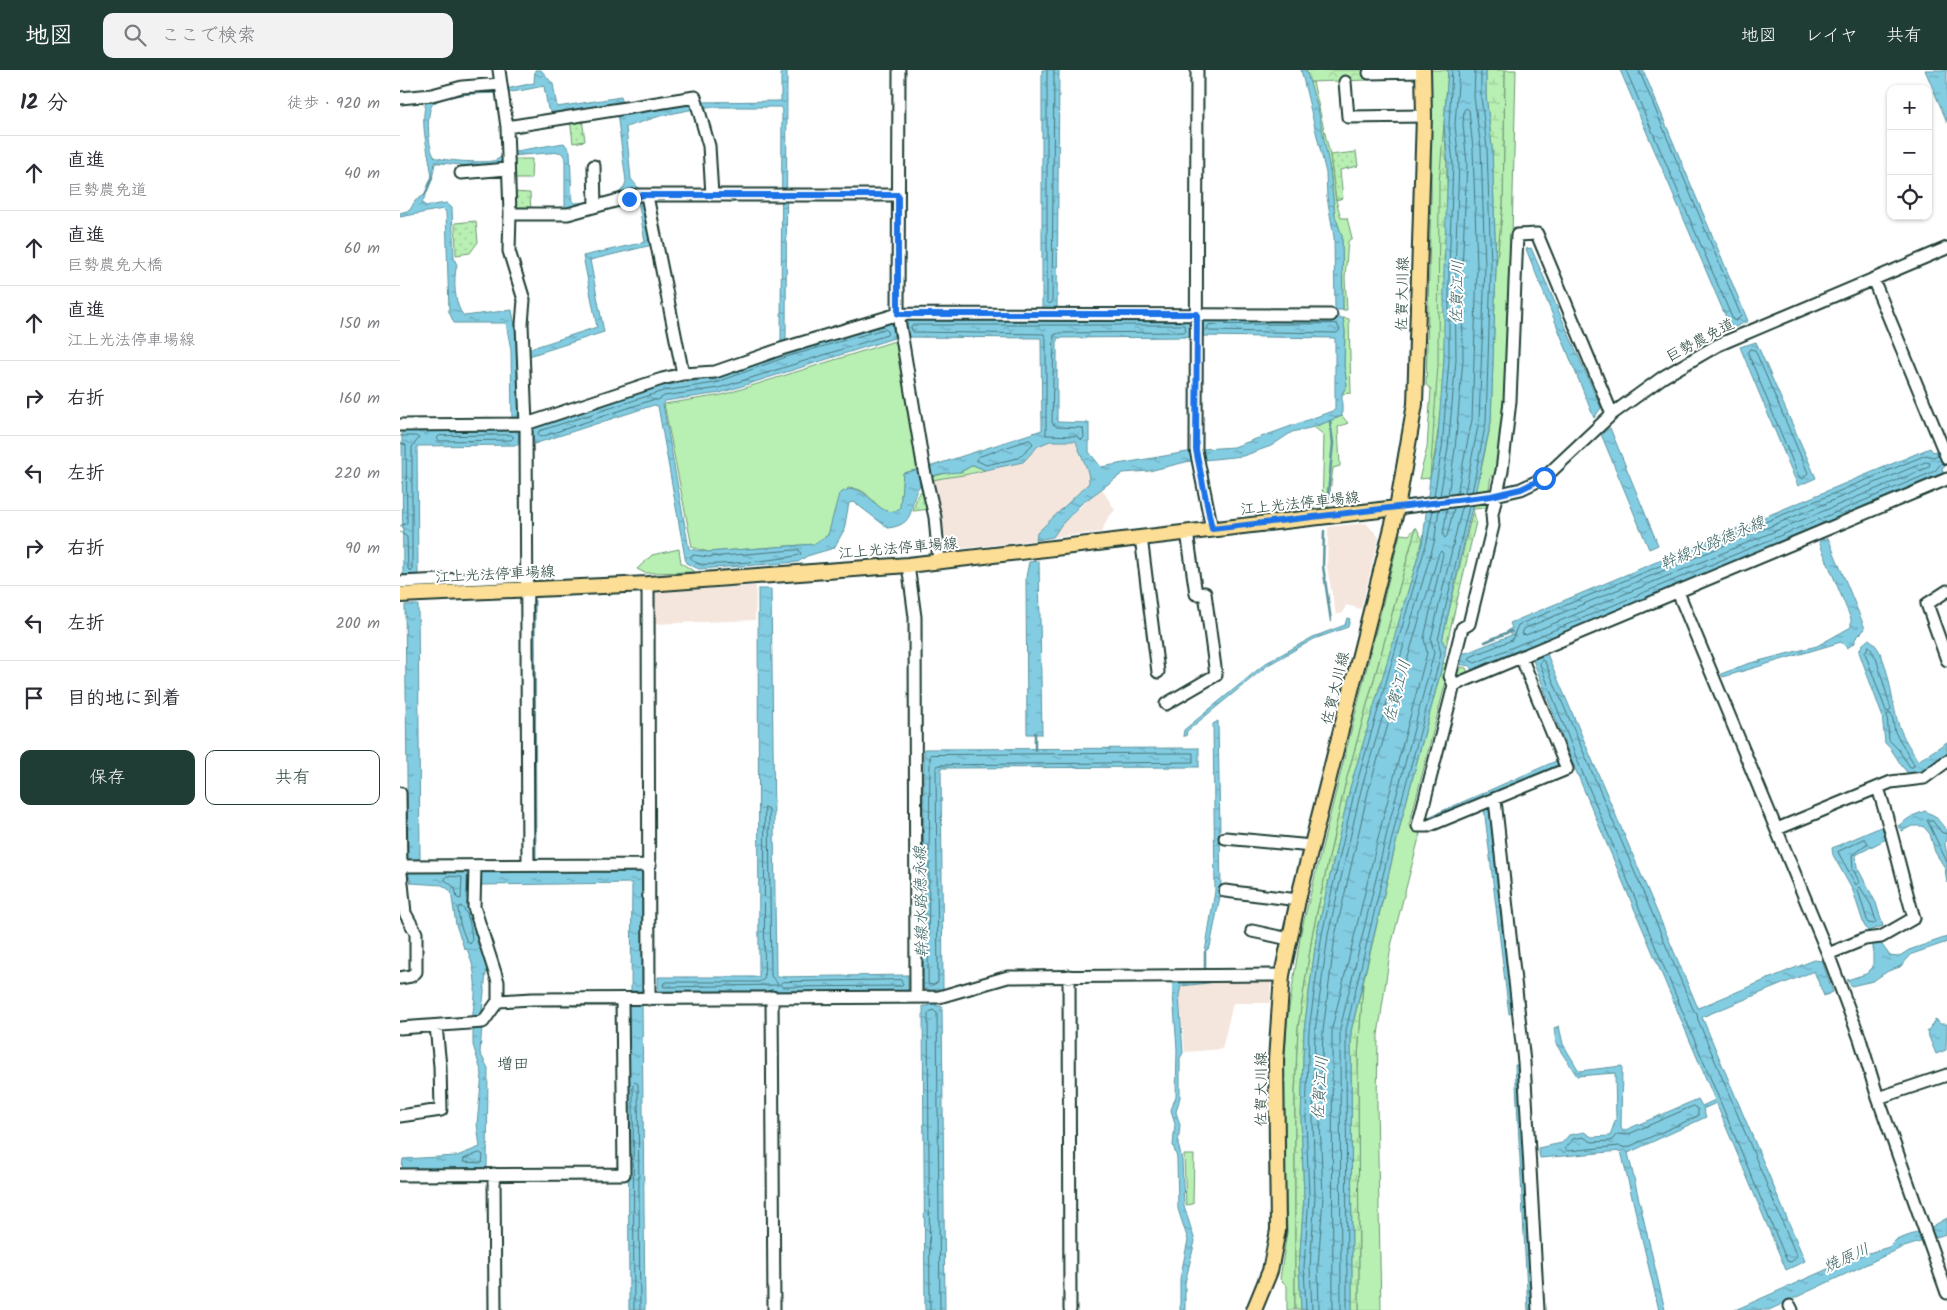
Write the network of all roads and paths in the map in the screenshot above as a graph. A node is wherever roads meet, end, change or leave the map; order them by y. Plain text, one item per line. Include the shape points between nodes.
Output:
1 (499, 70) edge
2 (899, 70) edge
3 (1197, 70) edge
4 (1423, 71) edge
5 (1369, 74) dead end
6 (1345, 82) dead end
7 (501, 89) junction
8 (400, 98) edge
9 (1424, 116) junction
10 (506, 127) junction
11 (507, 160) junction
12 (594, 166) dead end
13 (461, 173) dead end
14 (642, 195) junction
15 (712, 195) junction
16 (898, 195) junction
17 (594, 202) junction
18 (510, 214) junction
19 (1947, 248) edge
20 (1873, 278) junction
21 (1331, 315) dead end
22 (899, 324) junction
23 (1197, 324) junction
24 (683, 374) junction
25 (1612, 414) junction
26 (400, 425) edge
27 (526, 432) junction
28 (1947, 458) edge
29 (1947, 479) edge
30 (1494, 496) junction
31 (1397, 508) junction
32 (1212, 529) junction
33 (1187, 532) junction
34 (1141, 537) junction
35 (939, 562) junction
36 (908, 565) junction
37 (400, 582) edge
38 (526, 582) junction
39 (648, 584) junction
40 (1947, 591) edge
41 (1678, 592) junction
42 (400, 595) edge
43 (1521, 658) junction
44 (1947, 660) edge
45 (1158, 672) dead end
46 (1454, 685) junction
47 (1166, 704) dead end
48 (1947, 762) edge
49 (1878, 788) junction
50 (400, 793) edge
51 (1495, 800) junction
52 (1778, 829) junction
53 (1225, 838) dead end
54 (1312, 846) junction
55 (528, 865) junction
56 (650, 865) junction
57 (400, 866) edge
58 (475, 874) junction
59 (1225, 891) dead end
60 (1298, 900) junction
61 (1252, 931) dead end
62 (1289, 938) junction
63 (1828, 954) junction
64 (1282, 975) junction
65 (1069, 976) junction
66 (400, 978) edge
67 (772, 997) junction
68 (927, 997) junction
69 (649, 998) junction
70 (622, 999) junction
71 (498, 1001) junction
72 (436, 1026) junction
73 (400, 1028) edge
74 (1947, 1075) edge
75 (1878, 1098) junction
76 (400, 1116) edge
77 (494, 1174) junction
78 (400, 1175) edge
79 (1947, 1293) edge
80 (495, 1310) edge
81 (774, 1310) edge
82 (1070, 1310) edge
83 (1254, 1310) edge
84 (1538, 1310) edge

1 - 7 street
2 - 16 street
3 - 23 street
4 - 5 street
4 - 9 main road, 佐賀大川線
6 - 9 street via 1348,117
7 - 8 street via 462,87 432,95
7 - 10 street
9 - 31 main road, 佐賀大川線 via 1415,404
10 - 11 street
10 - 15 street via 695,97 709,146
11 - 13 street
11 - 18 street
12 - 17 street
14 - 15 street
14 - 17 street
14 - 24 street
15 - 16 street
16 - 22 street
17 - 18 street via 568,214
18 - 27 street via 509,251 524,300
19 - 20 street, 巨勢農免道
20 - 25 street, 巨勢農免道 via 1718,345 1663,377
20 - 28 street
21 - 23 street
22 - 23 street via 1050,314
22 - 24 street via 781,349 715,372
22 - 35 street
23 - 32 street via 1196,450
24 - 27 street via 662,379
25 - 30 street, 巨勢農免道 via 1544,478 1521,489
25 - 30 street via 1537,234 1517,235 1510,401 1502,471
26 - 27 street
27 - 38 street
29 - 41 street
30 - 31 street, 巨勢農免道
30 - 46 street via 1493,526 1469,624 1462,628 1450,676
31 - 32 main road, 江上光法停車場線
31 - 54 main road, 佐賀大川線
32 - 33 main road, 江上光法停車場線
33 - 34 main road, 江上光法停車場線
33 - 47 street via 1196,594 1206,593 1216,675
34 - 35 main road, 江上光法停車場線
34 - 45 street
35 - 36 main road, 江上光法停車場線
36 - 39 main road, 江上光法停車場線
36 - 68 street via 915,617
37 - 38 street
38 - 39 main road, 江上光法停車場線
38 - 42 main road, 江上光法停車場線
38 - 55 street
39 - 56 street
40 - 44 street via 1927,604
41 - 43 street
41 - 52 street
43 - 46 street
43 - 51 street via 1567,769
46 - 51 street via 1418,826 1428,826
48 - 49 street via 1924,778 1891,782
49 - 52 street
49 - 63 street via 1894,836 1900,872 1914,918 1881,937 1865,939
50 - 57 street
51 - 84 street via 1524,1062
52 - 63 street
53 - 54 street
54 - 60 main road, 佐賀大川線
55 - 56 street
55 - 58 street
56 - 69 street
57 - 58 street
57 - 66 street via 405,913 416,933 416,972
58 - 71 street via 474,907 498,982
59 - 60 street
60 - 62 main road, 佐賀大川線
61 - 62 street
62 - 64 main road, 佐賀大川線
63 - 75 street
64 - 65 street
64 - 83 main road, 佐賀大川線 via 1276,1060 1278,1230 1270,1271
65 - 68 street via 1008,976
65 - 82 street
67 - 68 street
67 - 69 street
67 - 81 street
69 - 70 street
70 - 71 street
70 - 77 street via 624,1174
71 - 72 street via 484,1022
72 - 73 street
72 - 76 street via 441,1110
74 - 75 street
75 - 79 street
77 - 78 street
77 - 80 street

